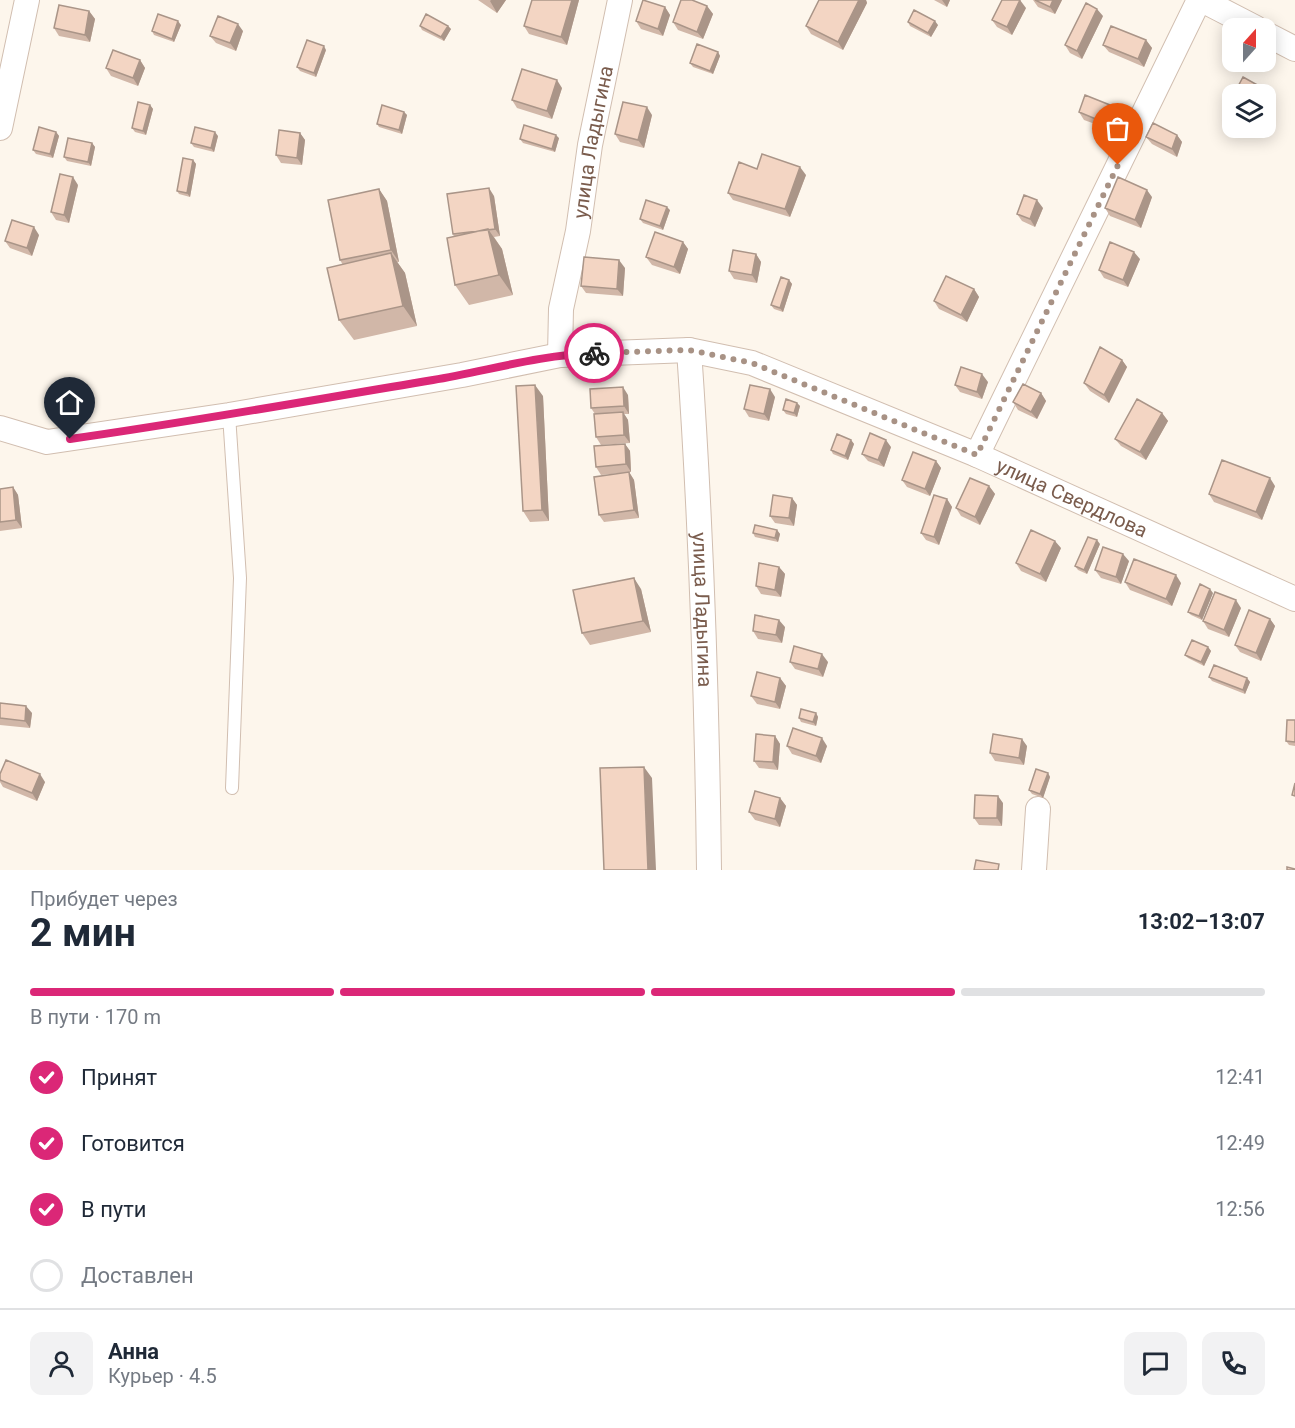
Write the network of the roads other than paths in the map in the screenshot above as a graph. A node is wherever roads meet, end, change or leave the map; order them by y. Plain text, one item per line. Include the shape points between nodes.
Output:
1 (27, 0) edge
2 (620, 0) edge
3 (1200, 0) edge
4 (1236, 18) edge
5 (1276, 39) edge
6 (1295, 49) edge
7 (0, 128) edge
8 (689, 350) junction
9 (560, 355) junction
10 (229, 415) junction
11 (0, 428) edge
12 (977, 455) junction
13 (1295, 599) edge
14 (232, 788) dead end
15 (1038, 809) dead end
16 (709, 870) edge
17 (1034, 870) edge

1 - 7 street
2 - 9 street, улица Ладыгина via 561,309
3 - 4 street
3 - 12 street
5 - 6 street
8 - 9 street, улица Свердлова
8 - 12 street, улица Свердлова via 752,363
8 - 16 street, улица Ладыгина via 706,711
9 - 10 street, улица Свердлова
10 - 11 street, улица Свердлова via 47,442
10 - 14 lane via 240,578
12 - 13 street, улица Свердлова
15 - 17 street

